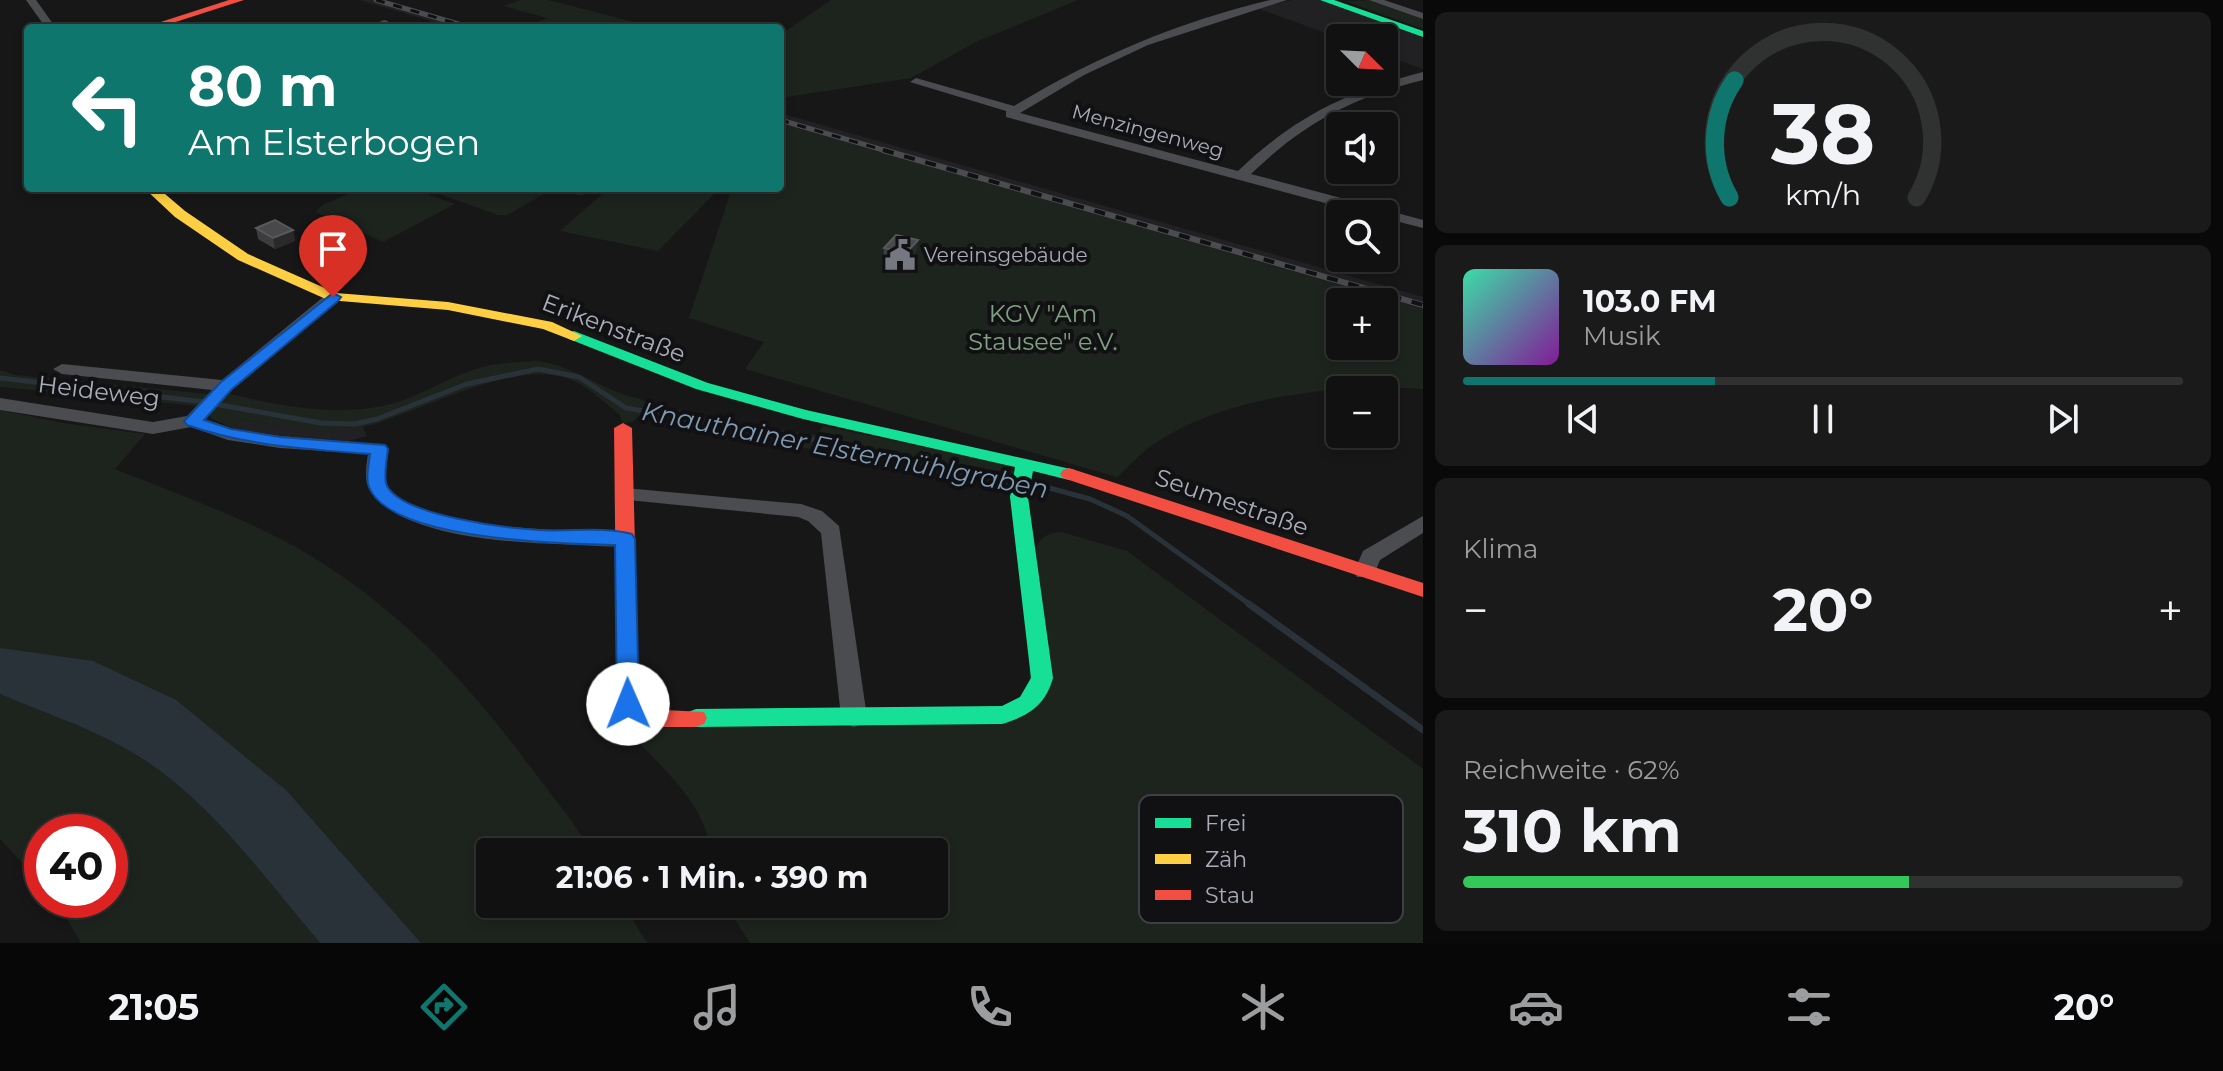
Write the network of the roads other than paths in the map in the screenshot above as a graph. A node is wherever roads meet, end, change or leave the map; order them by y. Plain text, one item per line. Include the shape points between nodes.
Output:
1 (31, 0) edge
2 (239, 0) edge
3 (1282, 0) edge
4 (1329, 0) edge
5 (1374, 0) edge
6 (1423, 16) edge
7 (384, 23) dead end
8 (48, 24) edge
9 (160, 24) edge
10 (381, 24) edge
11 (1423, 34) edge
12 (1423, 76) edge
13 (916, 82) dead end
14 (1016, 110) junction
15 (1240, 177) junction
16 (155, 192) edge
17 (1329, 200) edge
18 (1398, 218) edge
19 (1423, 224) edge
20 (333, 297) junction
21 (62, 369) dead end
22 (210, 403) junction
23 (0, 404) edge
24 (803, 414) joint
25 (623, 428) dead end
26 (1022, 476) junction
27 (625, 494) junction
28 (1423, 523) edge
29 (625, 539) junction
30 (1365, 572) junction
31 (1423, 590) edge
32 (854, 717) junction

1 - 8 street
2 - 9 street
3 - 14 street via 1194,22 1129,47 1083,68
4 - 11 street
5 - 6 street
7 - 10 street
12 - 15 street via 1365,91 1324,109 1276,142
13 - 14 street, Menzingenweg
14 - 15 street, Menzingenweg via 1010,114
15 - 17 street, Menzingenweg
16 - 20 street, Erikenstraße via 243,257
18 - 19 street, Menzingenweg
20 - 22 street, Heideweg
20 - 24 street, Erikenstraße via 448,306 547,325 702,386
21 - 22 street, Heideweg
22 - 23 street, Heideweg via 153,428
22 - 29 street, Heideweg via 228,434 379,449 376,483 382,493 409,513 430,520 536,537
24 - 26 street, Seumestraße
25 - 27 street
26 - 30 street, Seumestraße via 1137,494
26 - 32 street via 1042,678 1033,702 1002,715
27 - 29 street
27 - 32 street via 801,511 823,523 831,531
28 - 30 street via 1371,556
29 - 32 street via 628,704 638,718
30 - 31 street, Seumestraße

